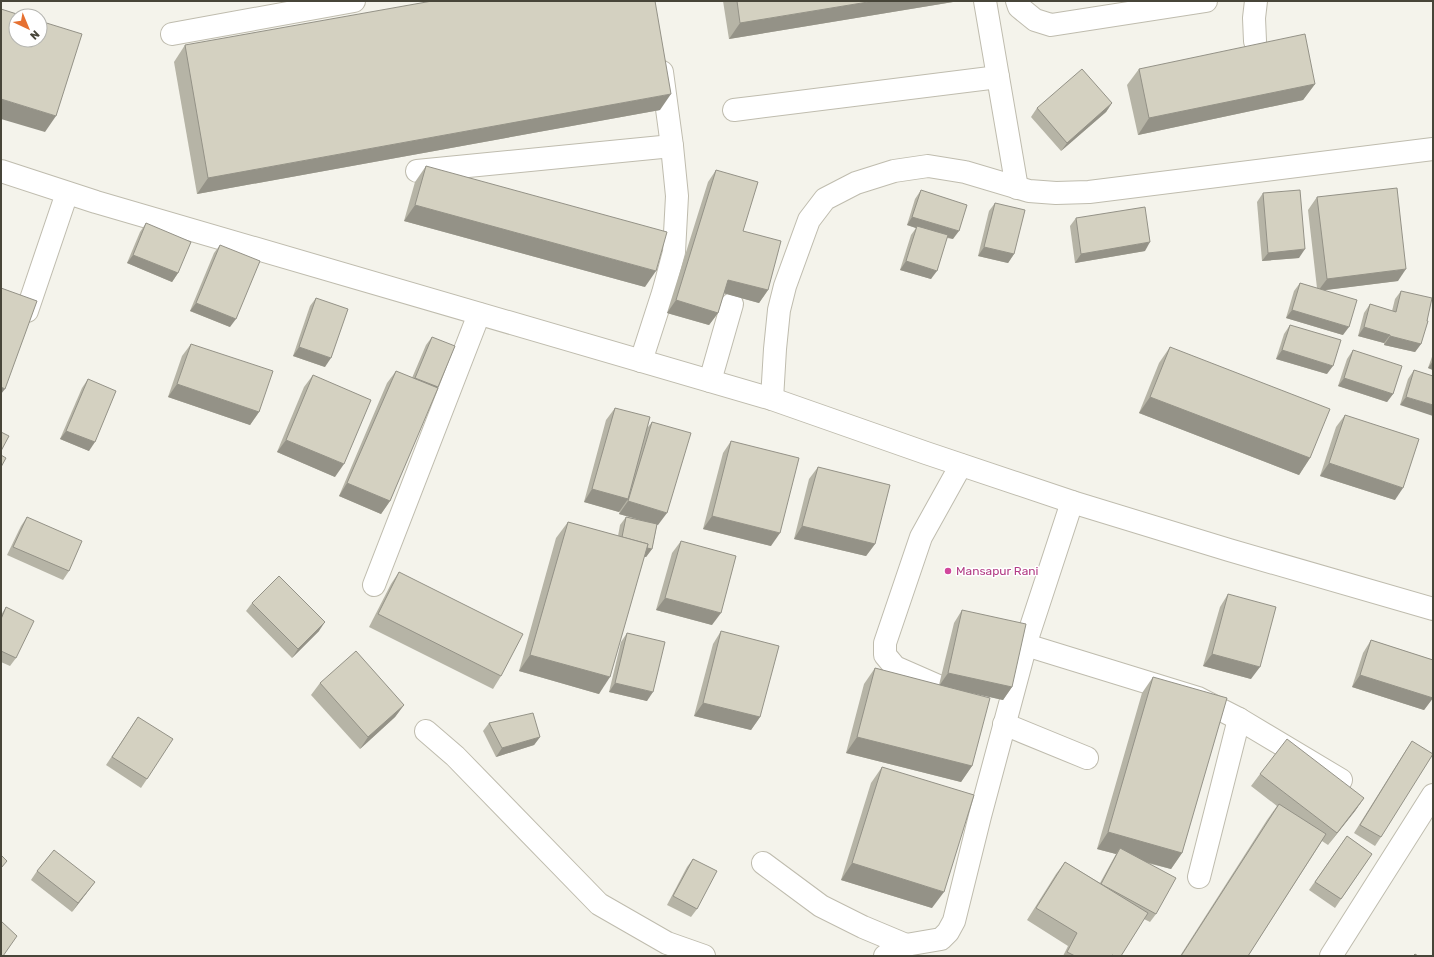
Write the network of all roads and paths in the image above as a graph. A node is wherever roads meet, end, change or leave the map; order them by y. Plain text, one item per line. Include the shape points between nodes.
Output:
1 (354, 1) edge
2 (985, 1) edge
3 (1017, 1) edge
4 (1206, 1) edge
5 (1256, 1) edge
6 (172, 34) dead end
7 (1255, 41) dead end
8 (658, 52) edge
9 (998, 76) junction
10 (734, 110) dead end
11 (672, 146) junction
12 (1433, 149) edge
13 (1, 171) edge
14 (417, 171) dead end
15 (1017, 188) junction
16 (67, 193) junction
17 (732, 304) dead end
18 (27, 311) edge
19 (479, 314) junction
20 (641, 361) junction
21 (710, 380) junction
22 (772, 399) junction
23 (960, 465) junction
24 (1072, 502) junction
25 (374, 585) dead end
26 (1433, 609) edge
27 (1026, 645) junction
28 (952, 692) edge
29 (1238, 719) junction
30 (1004, 724) junction
31 (426, 731) dead end
32 (1087, 758) dead end
33 (1340, 780) edge
34 (1433, 795) edge
35 (763, 863) dead end
36 (1199, 877) dead end
37 (906, 945) junction
38 (936, 947) edge
39 (704, 956) edge
40 (885, 956) edge
41 (1331, 956) edge

1 - 6 street
2 - 9 street
3 - 4 street via 1019,7 1035,20 1051,24
5 - 7 street
8 - 11 street
9 - 10 street
9 - 15 street
11 - 14 street
11 - 20 street via 677,196 674,252
12 - 15 street via 1089,192 1056,193
13 - 16 street
15 - 22 street via 965,172 928,166 894,171 856,183 825,199 809,220 785,286 779,310
16 - 18 street
16 - 19 street
17 - 21 street
19 - 20 street
19 - 25 street
20 - 21 street
21 - 22 street
22 - 23 street
23 - 24 street
23 - 28 street via 921,537 885,643 885,654 895,667
24 - 26 street
24 - 27 street
27 - 29 street via 1198,698
27 - 30 street
29 - 33 street
29 - 36 street
30 - 32 street
30 - 38 street via 954,921
31 - 39 street via 455,756 598,904 667,943
34 - 41 street
35 - 37 street via 821,906
37 - 38 street
37 - 40 street

